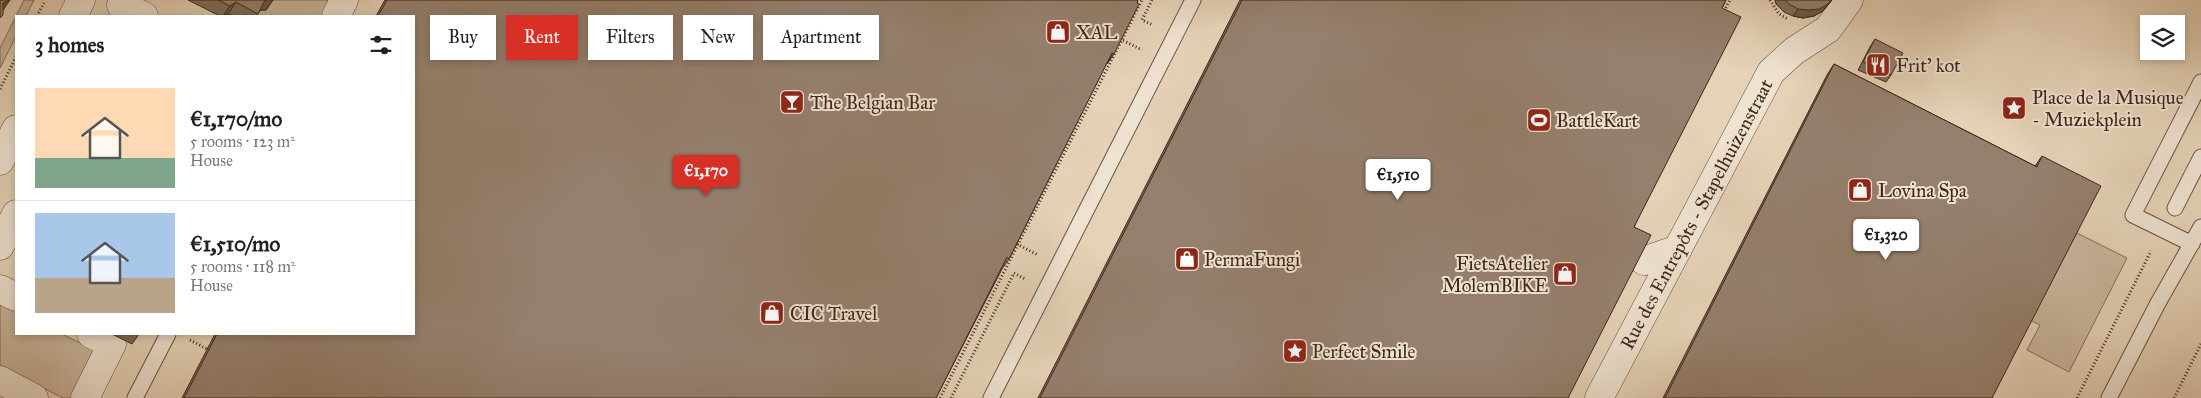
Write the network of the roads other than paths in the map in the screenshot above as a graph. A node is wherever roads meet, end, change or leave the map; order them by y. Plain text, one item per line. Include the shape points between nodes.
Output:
1 (81, 0) edge
2 (344, 0) edge
3 (1193, 0) edge
4 (1849, 0) edge
5 (74, 15) edge
6 (336, 15) edge
7 (2201, 82) edge
8 (15, 131) edge
9 (2201, 158) edge
10 (0, 161) edge
11 (2175, 208) dead end
12 (15, 216) edge
13 (2201, 227) edge
14 (2192, 244) junction
15 (0, 246) edge
16 (1678, 249) junction
17 (1644, 260) edge
18 (0, 289) edge
19 (15, 296) edge
20 (167, 335) edge
21 (107, 342) edge
22 (0, 380) edge
23 (34, 398) edge
24 (85, 398) edge
25 (135, 398) edge
26 (991, 398) edge
27 (1599, 398) edge
28 (2109, 398) edge

1 - 5 street
2 - 6 street
3 - 26 lane
4 - 16 street, Rue des Entrepôts - Stapelhuizenstraat via 1828,29 1794,51 1771,72
7 - 14 lane via 2133,215
8 - 10 street
9 - 11 lane
12 - 15 street
13 - 14 lane
14 - 28 lane
16 - 17 street
16 - 27 street, Rue des Entrepôts - Stapelhuizenstraat
18 - 19 street
20 - 25 lane
21 - 24 street
22 - 23 street

